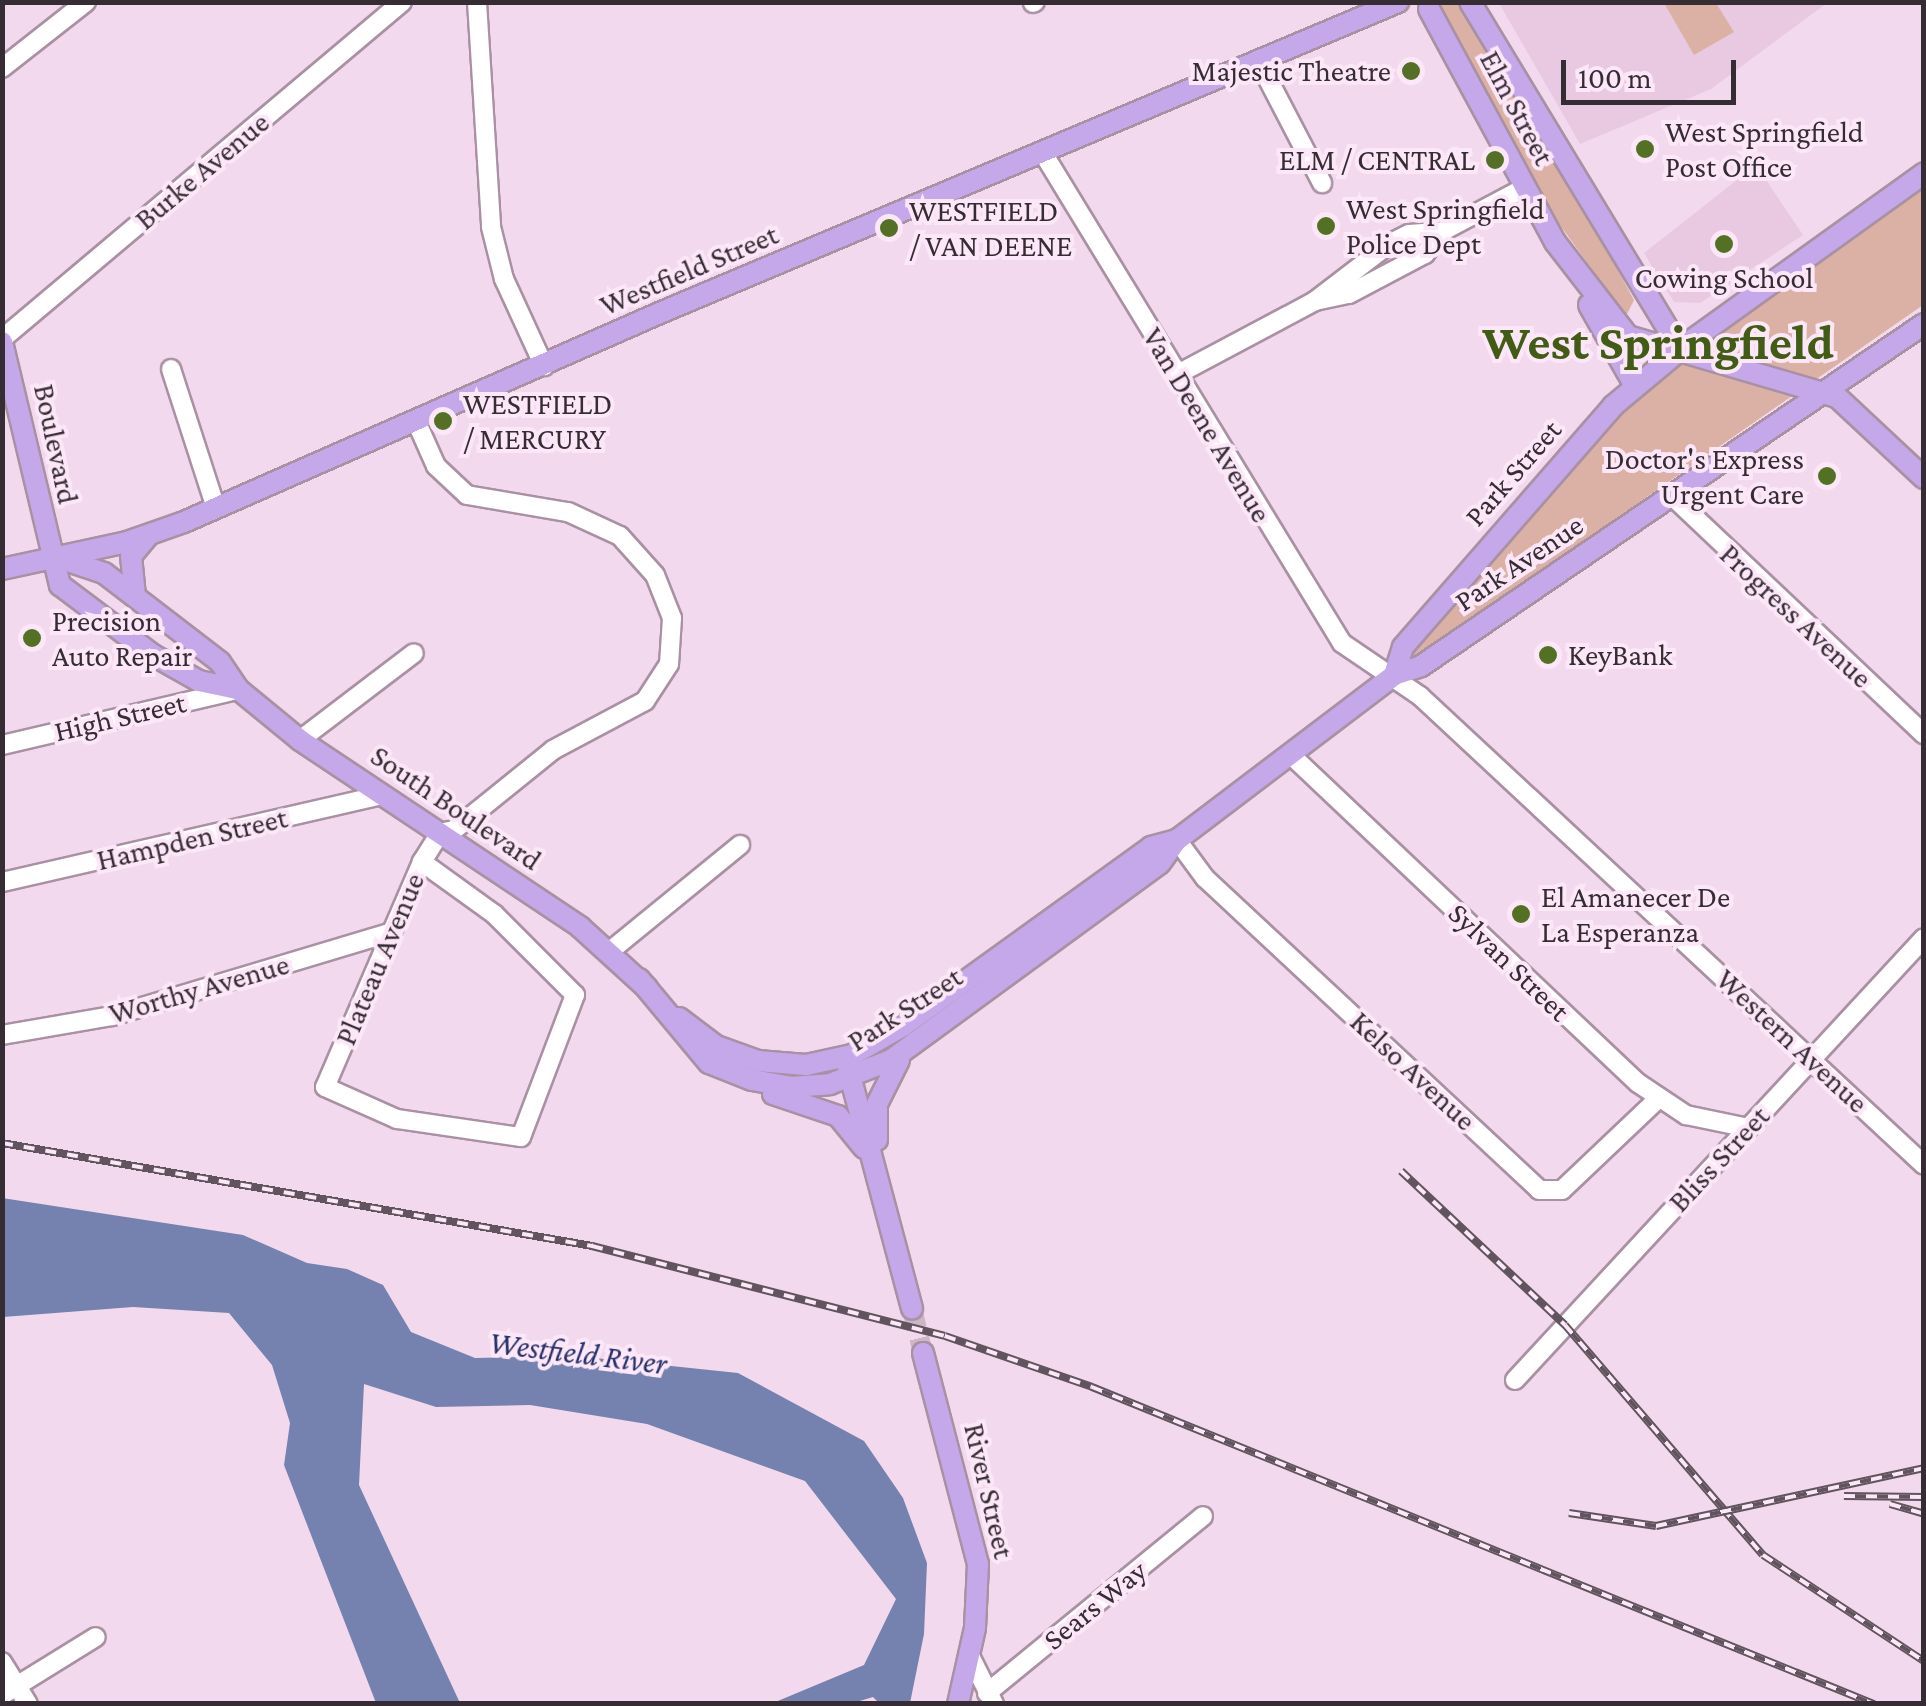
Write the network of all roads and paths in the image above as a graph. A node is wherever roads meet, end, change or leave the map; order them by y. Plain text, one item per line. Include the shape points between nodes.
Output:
1 (86, 2) edge
2 (402, 2) edge
3 (478, 2) edge
4 (1467, 2) edge
5 (1393, 3) edge
6 (1421, 5) edge
7 (1258, 60) junction
8 (2, 68) edge
9 (1042, 153) junction
10 (1924, 173) edge
11 (1322, 183) dead end
12 (1526, 186) junction
13 (1555, 242) junction
14 (1652, 306) junction
15 (1924, 324) edge
16 (1619, 326) junction
17 (3, 344) edge
18 (1680, 351) junction
19 (544, 366) junction
20 (171, 369) dead end
21 (1176, 375) junction
22 (1635, 386) junction
23 (1825, 393) junction
24 (416, 421) junction
25 (1924, 478) edge
26 (1672, 496) junction
27 (216, 508) junction
28 (148, 536) junction
29 (50, 558) junction
30 (2, 569) edge
31 (134, 596) junction
32 (414, 653) dead end
33 (1394, 676) junction
34 (238, 689) junction
35 (1924, 734) edge
36 (300, 740) junction
37 (2, 745) edge
38 (1292, 756) junction
39 (382, 794) junction
40 (440, 833) junction
41 (1177, 840) junction
42 (740, 845) dead end
43 (422, 862) junction
44 (2, 882) edge
45 (392, 932) junction
46 (1924, 938) edge
47 (610, 951) junction
48 (639, 979) junction
49 (2, 1036) edge
50 (922, 1038) junction
51 (843, 1058) junction
52 (1812, 1058) junction
53 (709, 1063) junction
54 (852, 1078) junction
55 (1659, 1098) junction
56 (1749, 1128) junction
57 (1924, 1165) edge
58 (880, 1181) junction
59 (912, 1309) tunnel mouth
60 (922, 1353) tunnel mouth
61 (1515, 1380) dead end
62 (1202, 1516) dead end
63 (96, 1637) dead end
64 (970, 1656) junction
65 (2, 1662) edge
66 (9, 1690) edge
67 (990, 1698) edge
68 (28, 1704) edge
69 (958, 1704) edge

1 - 8 street
2 - 17 street, Burke Avenue
3 - 19 street via 491,228 504,279
4 - 6 main road via 1443,12
4 - 14 main road, Elm Street
5 - 7 main road, Westfield Street
6 - 12 main road, Elm Street
7 - 9 main road, Westfield Street
7 - 11 street
9 - 19 main road, Westfield Street
9 - 21 street, Van Deene Avenue
10 - 18 main road, Park Street
12 - 13 main road, Elm Street
12 - 21 street via 1441,232 1424,254 1349,294 1316,301
13 - 16 main road, Elm Street
13 - 22 main road
14 - 16 main road
14 - 18 main road, Elm Street
15 - 23 main road, Park Avenue
16 - 18 main road, Elm Street via 1628,336
17 - 29 main road, Boulevard
18 - 22 main road, Park Street
18 - 23 main road, Elm Street
19 - 24 main road, Westfield Street
20 - 27 street
21 - 33 street, Van Deene Avenue via 1336,636
22 - 33 main road, Park Street via 1578,443 1404,648
23 - 25 main road, Elm Street via 1861,416
23 - 26 main road, Park Avenue
24 - 27 main road, Westfield Street
24 - 40 street via 436,466 462,492 577,515 620,536 655,575 673,628 666,671 640,706 553,750 454,830
26 - 33 main road, Park Avenue via 1421,666
26 - 35 street, Progress Avenue
27 - 28 main road, Westfield Street
28 - 29 main road, Westfield Street
28 - 31 main road via 130,556
29 - 30 main road, Westfield Street
29 - 31 main road, South Boulevard via 86,564
29 - 34 main road, South Boulevard via 60,585 84,608 199,681
31 - 34 main road, South Boulevard via 220,662
32 - 36 street
33 - 38 main road, Park Street
33 - 52 street, Western Avenue
34 - 36 main road, South Boulevard
34 - 37 street, High Street
36 - 39 main road, South Boulevard
38 - 41 main road, Park Street
38 - 55 street, Sylvan Street
39 - 40 main road, South Boulevard
39 - 44 street, Hampden Street
40 - 43 street, Plateau Avenue
40 - 47 main road, South Boulevard
41 - 50 main road, Park Street via 1160,864
41 - 51 main road, Park Street via 1150,847 903,1026
41 - 55 street, Kelso Avenue via 1205,878 1539,1190 1562,1190
42 - 47 street
43 - 45 street, Plateau Avenue
43 - 45 street, Plateau Avenue via 494,914 575,995 521,1137 397,1119 325,1087
45 - 49 street, Worthy Avenue via 112,1016
46 - 52 street, Bliss Street
47 - 48 main road, South Boulevard
48 - 51 main road, South Boulevard via 698,1034 733,1054 787,1065
48 - 53 main road, South Boulevard
50 - 54 main road, Park Street
50 - 58 main road via 884,1081 876,1120
51 - 54 main road
52 - 56 street, Bliss Street
52 - 57 street, Western Avenue
53 - 54 main road via 778,1086
53 - 58 main road via 744,1084 844,1120
54 - 58 main road
55 - 56 street, Sylvan Street via 1694,1118
56 - 61 street, Bliss Street
58 - 59 main road
60 - 64 main road, River Street via 978,1564
62 - 67 street, Sears Way
63 - 66 street
64 - 67 street
64 - 69 main road, River Street
65 - 66 street
66 - 68 street

